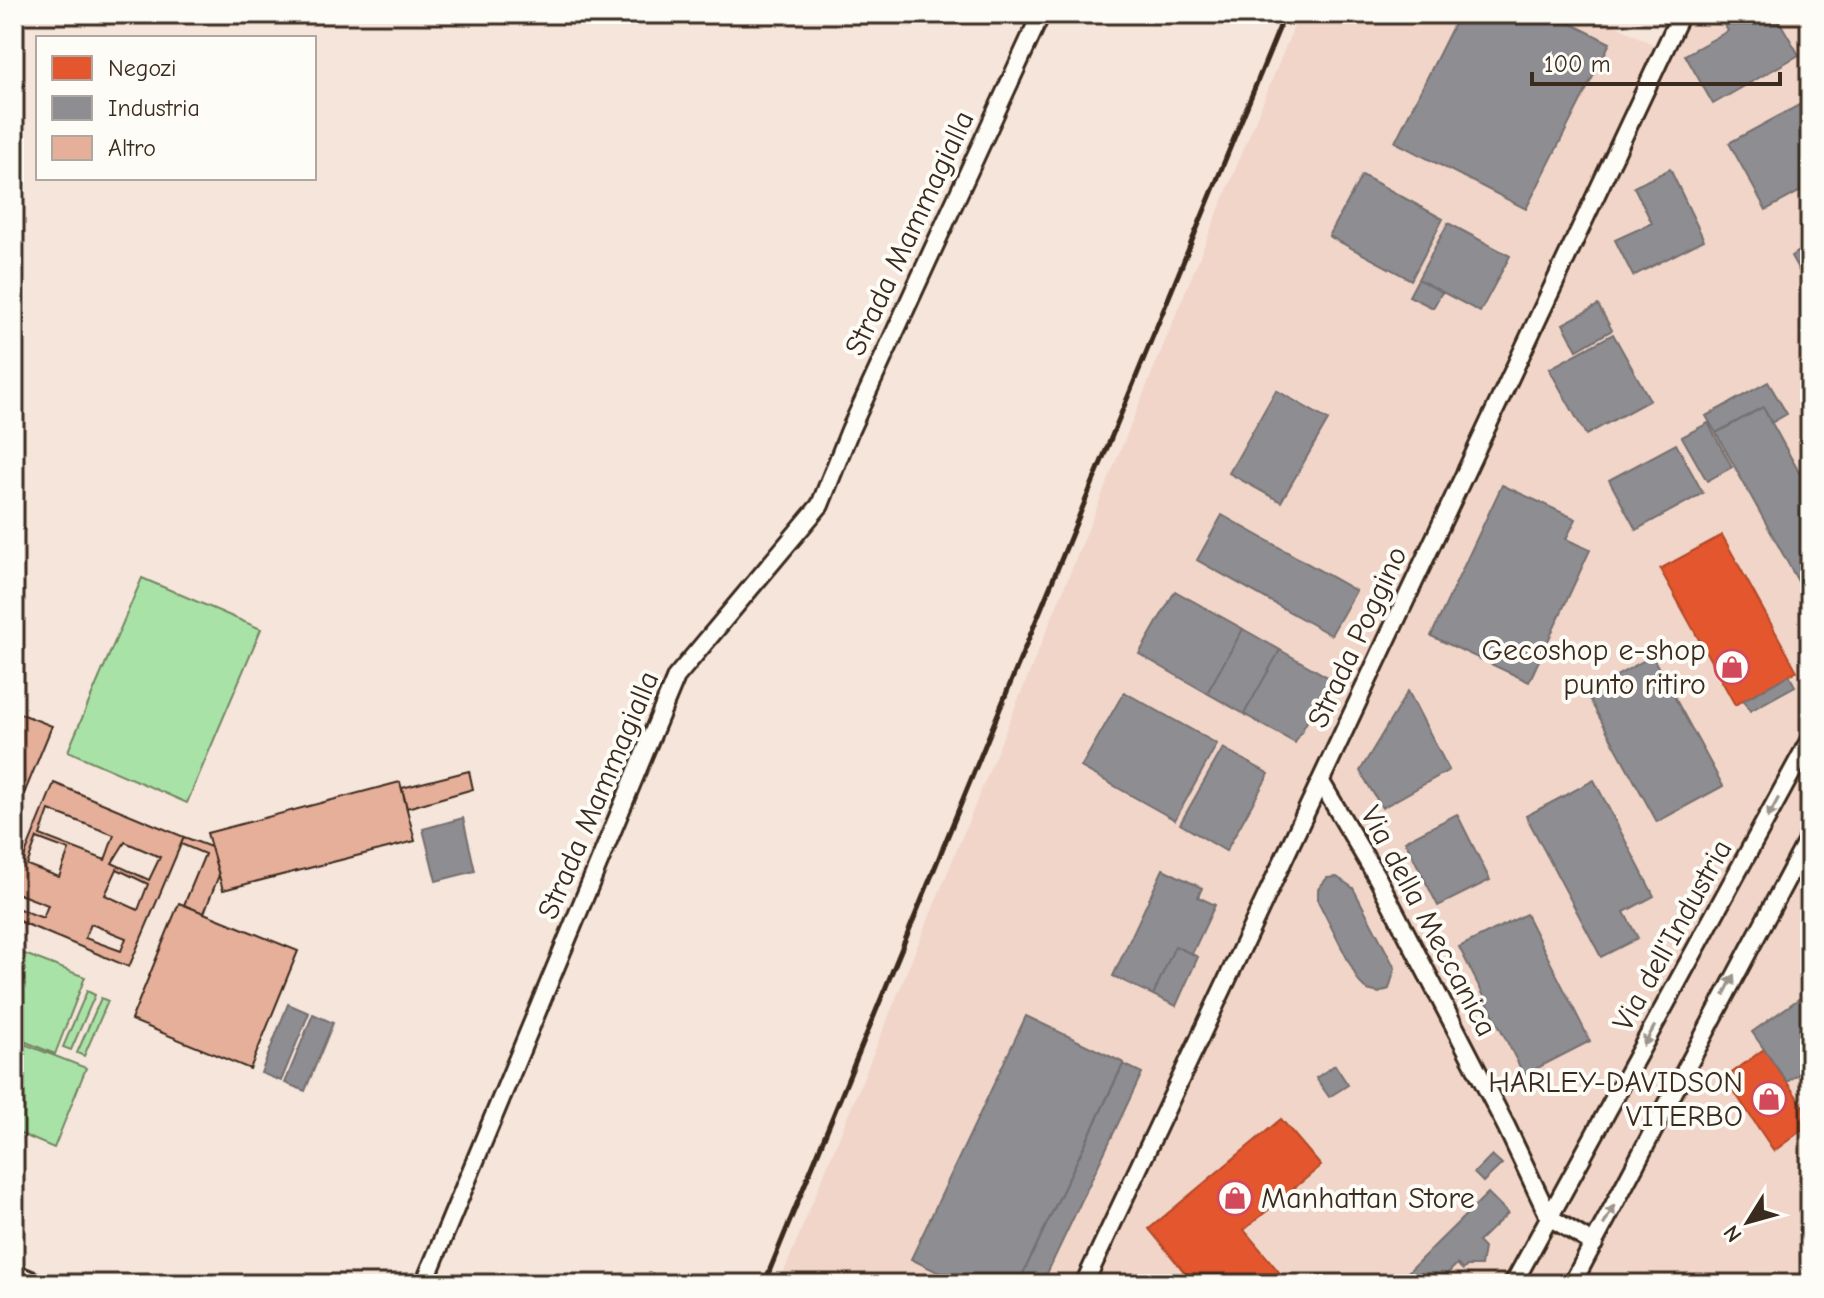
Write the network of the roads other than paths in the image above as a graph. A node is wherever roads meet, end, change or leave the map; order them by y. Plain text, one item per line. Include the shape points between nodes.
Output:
1 (1041, 14) edge
2 (1681, 14) edge
3 (1810, 739) edge
4 (1321, 782) junction
5 (1810, 835) edge
6 (1549, 1217) junction
7 (1594, 1244) junction
8 (14, 1273) edge
9 (40, 1284) edge
10 (424, 1284) edge
11 (1084, 1284) edge
12 (1513, 1284) edge
13 (1572, 1284) edge

1 - 10 street, Strada Mammagialla via 820,505 676,677
2 - 4 street, Strada Poggino
3 -> 6 street, Via dell'Industria
4 - 6 street, Via della Meccanica via 1378,879
4 - 11 street, Strada Poggino
7 -> 5 street
6 - 7 street
6 - 12 street, Via dell'Industria
7 - 13 street
8 - 9 street

